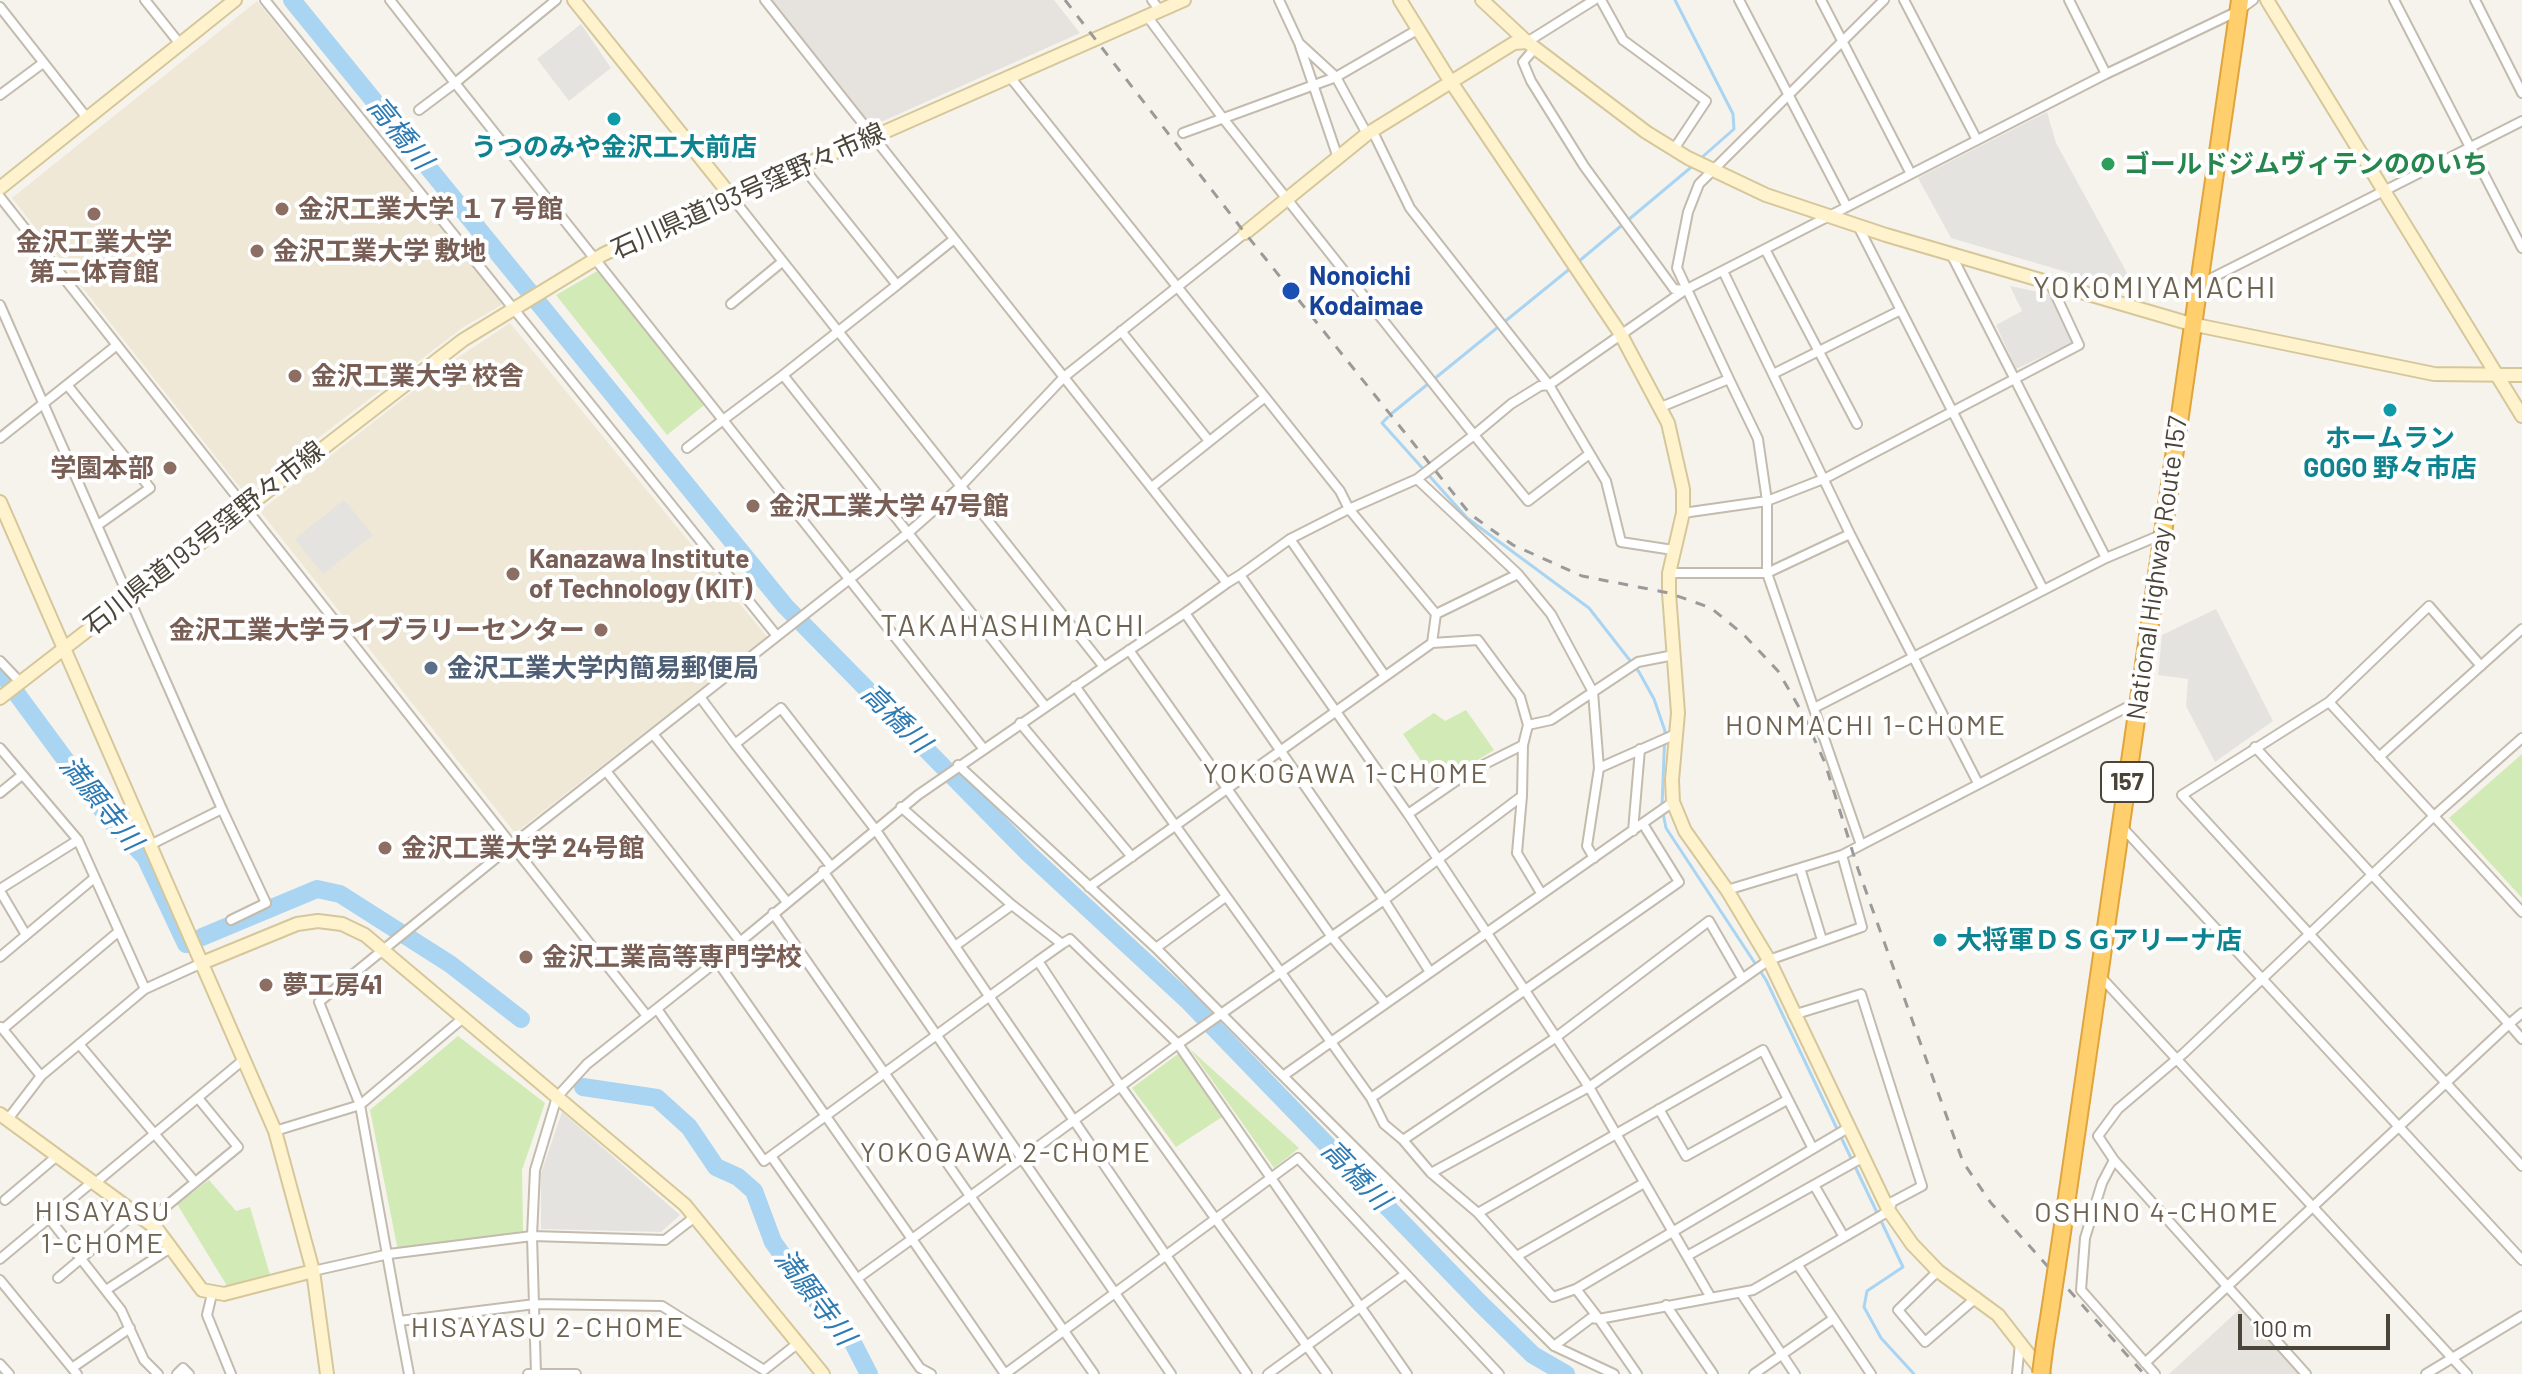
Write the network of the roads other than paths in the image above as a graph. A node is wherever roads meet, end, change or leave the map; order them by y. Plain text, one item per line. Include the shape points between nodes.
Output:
1 (145, 0) edge
2 (265, 0) edge
3 (390, 0) edge
4 (556, 0) edge
5 (574, 0) edge
6 (765, 0) edge
7 (1184, 0) edge
8 (1279, 0) edge
9 (1400, 0) edge
10 (1482, 0) edge
11 (1594, 0) edge
12 (1601, 0) edge
13 (1739, 0) edge
14 (1821, 0) edge
15 (1884, 0) edge
16 (1904, 0) edge
17 (2069, 0) edge
18 (2253, 0) edge
19 (2267, 0) edge
20 (2394, 0) edge
21 (2475, 0) edge
22 (231, 1) edge
23 (1156, 5) edge
24 (2239, 6) edge
25 (0, 7) edge
26 (1147, 16) junction
27 (1417, 30) junction
28 (1842, 39) junction
29 (1299, 43) junction
30 (180, 44) junction
31 (1531, 45) junction
32 (43, 63) junction
33 (2106, 74) junction
34 (1010, 77) junction
35 (1336, 77) junction
36 (455, 83) junction
37 (1451, 83) junction
38 (1312, 86) junction
39 (2522, 93) edge
40 (0, 95) edge
41 (1788, 96) junction
42 (419, 110) dead end
43 (1222, 117) junction
44 (87, 118) junction
45 (2522, 121) edge
46 (1183, 133) dead end
47 (1370, 133) junction
48 (873, 137) junction
49 (1977, 140) junction
50 (2470, 147) junction
51 (1674, 149) junction
52 (1337, 155) junction
53 (1702, 164) junction
54 (802, 166) junction
55 (1911, 174) junction
56 (0, 188) edge
57 (2383, 192) junction
58 (731, 196) junction
59 (0, 197) edge
60 (1287, 198) junction
61 (1847, 207) junction
62 (1831, 215) junction
63 (1858, 225) junction
64 (1245, 233) joint
65 (953, 240) junction
66 (2522, 248) edge
67 (1765, 249) junction
68 (1951, 254) junction
69 (595, 260) junction
70 (782, 262) junction
71 (1723, 271) junction
72 (897, 285) junction
73 (1177, 285) junction
74 (2051, 285) junction
75 (2197, 285) junction
76 (1685, 290) junction
77 (731, 304) dead end
78 (0, 305) edge
79 (513, 309) junction
80 (1899, 311) junction
81 (2191, 324) junction
82 (838, 330) junction
83 (1121, 331) junction
84 (1620, 333) junction
85 (117, 345) junction
86 (1818, 351) junction
87 (1775, 373) junction
88 (783, 375) junction
89 (2496, 375) junction
90 (2522, 375) edge
91 (1064, 377) junction
92 (2015, 378) junction
93 (1729, 379) junction
94 (1549, 385) junction
95 (68, 386) junction
96 (1265, 397) junction
97 (43, 403) junction
98 (1661, 407) junction
99 (1951, 411) junction
100 (2522, 416) edge
101 (723, 420) junction
102 (1857, 424) dead end
103 (1474, 435) junction
104 (0, 438) edge
105 (1209, 441) junction
106 (687, 448) dead end
107 (1588, 455) junction
108 (1419, 478) junction
109 (1826, 478) junction
110 (960, 487) junction
111 (1152, 487) junction
112 (1767, 501) junction
113 (0, 502) edge
114 (243, 507) junction
115 (1349, 509) junction
116 (1683, 513) junction
117 (98, 525) junction
118 (908, 533) junction
119 (1850, 534) junction
120 (2163, 534) junction
121 (1290, 539) junction
122 (1673, 550) junction
123 (2106, 558) junction
124 (1669, 573) junction
125 (1767, 573) junction
126 (1518, 574) junction
127 (1240, 575) junction
128 (849, 579) junction
129 (1227, 583) junction
130 (2043, 589) junction
131 (130, 595) junction
132 (1185, 613) junction
133 (1436, 614) junction
134 (2522, 629) edge
135 (777, 636) junction
136 (1432, 643) junction
137 (65, 645) junction
138 (1129, 650) junction
139 (1674, 655) junction
140 (1913, 657) junction
141 (0, 661) edge
142 (2481, 666) junction
143 (1104, 667) junction
144 (1385, 676) junction
145 (1075, 686) junction
146 (11, 689) edge
147 (1593, 692) junction
148 (700, 697) junction
149 (2138, 702) junction
150 (2329, 702) junction
151 (1045, 706) junction
152 (1816, 707) junction
153 (1337, 712) junction
154 (1020, 723) junction
155 (1528, 725) junction
156 (653, 734) junction
157 (1674, 735) junction
158 (2522, 738) edge
159 (735, 744) junction
160 (1523, 745) junction
161 (2255, 747) junction
162 (0, 748) edge
163 (983, 748) junction
164 (1281, 749) junction
165 (1640, 749) junction
166 (2379, 757) junction
167 (958, 765) junction
168 (1599, 768) junction
169 (606, 771) junction
170 (22, 775) junction
171 (1978, 783) junction
172 (1228, 788) junction
173 (0, 793) edge
174 (1522, 796) junction
175 (901, 807) junction
176 (1666, 807) junction
177 (222, 809) junction
178 (1408, 814) junction
179 (2434, 816) junction
180 (1643, 824) junction
181 (1176, 826) junction
182 (2122, 826) junction
183 (875, 829) junction
184 (1633, 831) junction
185 (78, 840) junction
186 (150, 845) junction
187 (511, 845) junction
188 (1861, 845) junction
189 (1842, 855) junction
190 (1132, 857) junction
191 (1436, 858) junction
192 (1594, 858) junction
193 (827, 868) junction
194 (1800, 868) junction
195 (2373, 875) junction
196 (93, 879) junction
197 (1089, 887) junction
198 (0, 890) edge
199 (1727, 890) junction
200 (1541, 893) junction
201 (1224, 898) junction
202 (1384, 900) junction
203 (787, 902) junction
204 (1012, 905) junction
205 (2522, 912) edge
206 (773, 913) junction
207 (231, 920) dead end
208 (118, 932) junction
209 (1488, 932) junction
210 (26, 935) junction
211 (2311, 935) junction
212 (1332, 937) junction
213 (739, 940) junction
214 (1822, 940) junction
215 (1062, 944) junction
216 (955, 946) junction
217 (1156, 948) junction
218 (383, 951) junction
219 (0, 957) edge
220 (717, 961) junction
221 (1038, 961) junction
222 (202, 963) junction
223 (1763, 964) junction
224 (1430, 972) junction
225 (1281, 975) junction
226 (2100, 975) junction
227 (1742, 978) junction
228 (2263, 979) junction
229 (145, 989) junction
230 (1524, 992) junction
231 (989, 995) junction
232 (1385, 1003) junction
233 (657, 1009) junction
234 (1223, 1013) junction
235 (2522, 1013) edge
236 (1793, 1015) junction
237 (647, 1016) junction
238 (462, 1019) junction
239 (2509, 1024) junction
240 (1, 1027) edge
241 (936, 1035) junction
242 (1555, 1038) junction
243 (2522, 1039) edge
244 (1182, 1041) junction
245 (1331, 1042) junction
246 (79, 1044) junction
247 (2179, 1058) junction
248 (242, 1061) junction
249 (885, 1072) junction
250 (41, 1076) junction
251 (1283, 1076) junction
252 (2446, 1083) junction
253 (1121, 1087) junction
254 (1589, 1087) junction
255 (557, 1097) junction
256 (198, 1098) junction
257 (1371, 1098) junction
258 (1787, 1100) junction
259 (360, 1105) junction
260 (1659, 1109) junction
261 (826, 1115) junction
262 (4, 1117) edge
263 (1075, 1121) junction
264 (2399, 1126) junction
265 (275, 1131) junction
266 (1841, 1132) junction
267 (1616, 1133) junction
268 (154, 1135) junction
269 (1403, 1140) junction
270 (1812, 1147) junction
271 (57, 1156) junction
272 (771, 1156) junction
273 (1022, 1159) junction
274 (2114, 1160) junction
275 (1855, 1162) junction
276 (2522, 1166) edge
277 (1431, 1173) junction
278 (1272, 1178) junction
279 (195, 1182) junction
280 (1644, 1183) junction
281 (93, 1184) junction
282 (1814, 1185) junction
283 (970, 1196) junction
284 (5, 1200) dead end
285 (2314, 1206) junction
286 (135, 1213) junction
287 (1478, 1213) junction
288 (696, 1216) junction
289 (1881, 1216) junction
290 (49, 1218) junction
291 (1218, 1220) junction
292 (147, 1222) junction
293 (1673, 1231) junction
294 (532, 1236) junction
295 (1844, 1237) junction
296 (912, 1239) junction
297 (172, 1247) junction
298 (389, 1254) junction
299 (1167, 1256) junction
300 (1517, 1256) junction
301 (1687, 1256) junction
302 (0, 1259) edge
303 (81, 1259) junction
304 (2522, 1260) edge
305 (1797, 1264) junction
306 (313, 1271) junction
307 (1938, 1271) junction
308 (1404, 1275) junction
309 (58, 1278) dead end
310 (858, 1278) junction
311 (0, 1280) edge
312 (2227, 1286) junction
313 (1576, 1289) junction
314 (106, 1290) junction
315 (1116, 1293) junction
316 (1741, 1293) junction
317 (212, 1294) junction
318 (1710, 1296) junction
319 (1978, 1297) junction
320 (535, 1304) junction
321 (1666, 1305) junction
322 (1361, 1307) junction
323 (2522, 1316) edge
324 (1599, 1319) junction
325 (1833, 1319) junction
326 (399, 1321) junction
327 (130, 1328) junction
328 (1064, 1330) junction
329 (2020, 1343) junction
330 (797, 1344) junction
331 (1307, 1346) junction
332 (1554, 1346) junction
333 (1782, 1355) junction
334 (2453, 1358) junction
335 (2145, 1363) junction
336 (75, 1371) edge
337 (764, 1372) edge
338 (158, 1374) edge
339 (177, 1374) edge
340 (189, 1374) edge
341 (231, 1374) edge
342 (327, 1374) edge
343 (409, 1374) edge
344 (533, 1374) edge
345 (576, 1374) edge
346 (823, 1374) edge
347 (931, 1374) edge
348 (1005, 1374) edge
349 (1094, 1374) edge
350 (1171, 1374) edge
351 (1247, 1374) edge
352 (1268, 1374) edge
353 (1327, 1374) edge
354 (1407, 1374) edge
355 (1499, 1374) edge
356 (1614, 1374) edge
357 (1637, 1374) edge
358 (1713, 1374) edge
359 (1754, 1374) edge
360 (1795, 1374) edge
361 (1871, 1374) edge
362 (2017, 1374) edge
363 (2042, 1374) edge
364 (2155, 1374) edge
365 (2306, 1374) edge
366 (2426, 1374) edge
367 (2467, 1374) edge

1 - 30 street
2 - 79 street
3 - 36 street
4 - 36 street
5 - 58 street
6 - 48 street
7 - 23 street, 石川県道193号窪野々市線
8 - 29 street
9 - 27 street
10 - 31 street
11 - 31 street
12 - 51 street via 1623,40 1706,101
13 - 41 street
14 - 28 street
15 - 28 street
16 - 49 street
17 - 33 street
18 - 24 street
19 - 57 street
20 - 50 street
21 - 39 street
22 - 30 street
23 - 26 street, 石川県道193号窪野々市線
24 - 33 street
24 - 75 highway, National Highway Route 157 / 157
25 - 32 street
26 - 34 street, 石川県道193号窪野々市線
26 - 43 street
27 - 35 street
27 - 37 street
28 - 41 street
28 - 55 street
29 - 35 street
29 - 38 street
30 - 44 street
31 - 37 street via 1514,43
31 - 51 street
31 - 76 street via 1523,62 1531,81 1674,289
32 - 40 street
32 - 44 street
33 - 49 street
34 - 48 street, 石川県道193号窪野々市線
34 - 73 street
35 - 38 street
35 - 47 street
36 - 42 street
36 - 69 street
37 - 47 street
37 - 84 street
38 - 43 street
38 - 52 street
41 - 53 street
41 - 61 street
43 - 46 street
43 - 60 street
44 - 56 street
45 - 50 street
47 - 52 street
47 - 94 street via 1410,208
48 - 54 street, 石川県道193号窪野々市線
48 - 65 street
49 - 55 street
50 - 57 street
50 - 66 street
51 - 53 street
52 - 60 street
53 - 62 street via 1766,195
53 - 76 street via 1677,268
54 - 58 street, 石川県道193号窪野々市線
54 - 72 street
55 - 61 street
57 - 75 street
57 - 89 street
58 - 69 street, 石川県道193号窪野々市線 via 696,208
58 - 70 street
59 - 85 street
60 - 64 street
60 - 103 street
61 - 62 street
62 - 63 street
62 - 67 street
63 - 68 street
63 - 80 street
64 - 73 street
65 - 72 street
65 - 91 street
67 - 71 street
67 - 86 street
68 - 74 street
68 - 92 street
69 - 79 street, 石川県道193号窪野々市線
69 - 101 street
70 - 77 street
70 - 82 street
71 - 76 street
71 - 87 street
72 - 82 street
73 - 83 street
73 - 96 street
74 - 81 street
74 - 92 street via 2079,345
75 - 81 highway, National Highway Route 157 / 157
76 - 84 street
76 - 93 street
78 - 97 street
79 - 114 street, 石川県道193号窪野々市線 via 463,340
79 - 135 street
80 - 86 street
80 - 99 street
81 - 89 street via 2434,374
81 - 120 highway, National Highway Route 157 / 157
82 - 88 street
82 - 110 street
83 - 91 street
83 - 105 street
84 - 94 street
84 - 98 street
85 - 95 street
85 - 114 street
86 - 87 street
86 - 102 street
87 - 109 street
88 - 101 street
88 - 118 street
89 - 90 street
89 - 100 street
91 - 110 street
91 - 111 street
92 - 99 street
92 - 123 street
93 - 98 street
93 - 112 street via 1758,439
94 - 103 street via 1511,404
94 - 107 street
95 - 97 street
95 - 117 street via 150,488
96 - 105 street
96 - 115 street
97 - 104 street
97 - 117 street
98 - 116 street via 1683,489
99 - 109 street
99 - 130 street
101 - 106 street
101 - 128 street
103 - 107 street via 1528,501
103 - 108 street
105 - 111 street
107 - 122 street via 1606,481 1621,542
108 - 115 street
108 - 126 street
109 - 112 street
109 - 119 street
110 - 118 street
110 - 143 street
111 - 129 street
112 - 116 street
112 - 125 street
113 - 137 street
114 - 131 street, 石川県道193号窪野々市線
114 - 187 street
115 - 121 street
115 - 133 street
116 - 122 street
117 - 131 street
118 - 128 street
118 - 151 street
119 - 125 street
119 - 140 street
120 - 123 street
120 - 149 highway, National Highway Route 157 / 157
121 - 127 street
121 - 144 street
122 - 124 street
123 - 130 street
124 - 125 street
124 - 139 street
125 - 152 street
126 - 133 street
126 - 147 street via 1551,614
127 - 129 street
127 - 153 street
128 - 135 street
128 - 163 street
129 - 132 street
130 - 140 street
131 - 137 street, 石川県道193号窪野々市線
131 - 177 street
132 - 138 street
132 - 164 street
133 - 136 street
134 - 142 street
135 - 148 street
136 - 144 street
136 - 155 street via 1478,640 1520,697
137 - 146 street, 石川県道193号窪野々市線
137 - 186 street
138 - 143 street
138 - 172 street
139 - 147 street via 1634,664
139 - 157 street
140 - 152 street
140 - 171 street
141 - 146 street
142 - 150 street via 2429,606
142 - 166 street
143 - 145 street
144 - 153 street
145 - 151 street
145 - 181 street
147 - 155 street via 1551,720
147 - 168 street
148 - 156 street
148 - 159 street
149 - 171 street
149 - 182 highway, National Highway Route 157 / 157
150 - 161 street
150 - 166 street
151 - 154 street
152 - 188 street
153 - 164 street
153 - 178 street
154 - 163 street
154 - 190 street
155 - 160 street
156 - 169 street
156 - 203 street
157 - 165 street
157 - 176 street
158 - 179 street
159 - 183 street via 781,708
159 - 193 street
160 - 174 street
160 - 178 street via 1469,772
161 - 195 street
161 - 211 street via 2182,795
162 - 170 street
163 - 167 street
164 - 172 street
164 - 202 street
165 - 168 street
165 - 184 street
166 - 179 street
167 - 175 street
167 - 197 street
168 - 192 street via 1587,846
169 - 187 street
169 - 213 street
170 - 173 street
170 - 185 street
171 - 188 street
172 - 181 street
172 - 212 street
174 - 191 street
174 - 200 street via 1517,853
175 - 183 street
175 - 204 street
176 - 180 street
176 - 199 street
177 - 186 street
177 - 207 street via 266,903
178 - 191 street
179 - 195 street
179 - 205 street
180 - 184 street
180 - 230 street via 1679,882
181 - 190 street
181 - 201 street
182 - 226 highway, National Highway Route 157 / 157
182 - 228 street
183 - 193 street
183 - 216 street
184 - 192 street
185 - 196 street
185 - 198 street
186 - 222 street
187 - 218 street
187 - 237 street
188 - 189 street
189 - 194 street
189 - 214 street via 1862,927
190 - 197 street
191 - 202 street
191 - 209 street
192 - 200 street
193 - 203 street
193 - 241 street
194 - 199 street
194 - 214 street
195 - 211 street
195 - 239 street
196 - 208 street
196 - 210 street
197 - 217 street
198 - 210 street
199 - 223 street
200 - 209 street
201 - 217 street
201 - 225 street
202 - 212 street
202 - 224 street
203 - 206 street
204 - 215 street
204 - 216 street
206 - 213 street
206 - 249 street
208 - 229 street
208 - 240 street
209 - 224 street
209 - 230 street
210 - 219 street
211 - 228 street
211 - 252 street
212 - 225 street
212 - 232 street
213 - 220 street
214 - 223 street
215 - 221 street
215 - 244 street via 1070,939
216 - 231 street
217 - 234 street
218 - 222 street via 342,924 318,921 297,924
218 - 238 street
218 - 259 street via 319,1002
220 - 233 street
220 - 261 street
221 - 231 street
221 - 253 street
222 - 229 street
222 - 248 street
223 - 227 street
223 - 236 street
224 - 232 street
225 - 234 street
225 - 245 street
226 - 247 street
226 - 363 highway, National Highway Route 157 / 157, bridge
227 - 242 street via 1709,921
227 - 254 street
228 - 247 street
228 - 264 street
229 - 246 street
230 - 242 street
230 - 257 street
231 - 241 street
231 - 263 street
232 - 245 street
233 - 237 street
233 - 272 street via 764,1161
234 - 244 street
234 - 251 street
235 - 239 street
236 - 266 street
236 - 289 street via 1861,994 1922,1186 1892,1202
237 - 255 street via 587,1064
238 - 255 street
238 - 259 street
239 - 243 street
239 - 252 street
240 - 250 street
241 - 249 street
241 - 273 street
242 - 254 street
242 - 269 street
244 - 253 street
244 - 278 street
245 - 251 street
245 - 257 street
246 - 250 street
246 - 268 street
247 - 274 street via 2118,1109 2098,1136
247 - 285 street
248 - 256 street
248 - 265 street
249 - 261 street
249 - 283 street
250 - 262 street
251 - 332 street
252 - 264 street
252 - 276 street
253 - 263 street
253 - 291 street
254 - 267 street
254 - 277 street
255 - 288 street
255 - 294 street via 535,1170
256 - 268 street
256 - 279 street via 238,1147
257 - 269 street via 1384,1124
258 - 260 street via 1686,1156
258 - 260 street via 1763,1050
258 - 270 street
259 - 265 street
259 - 298 street
260 - 267 street
261 - 272 street
261 - 296 street
262 - 271 street
263 - 273 street
263 - 299 street
264 - 285 street
264 - 304 street
265 - 306 street
266 - 270 street
266 - 275 street
267 - 280 street
267 - 287 street
268 - 279 street
268 - 281 street
269 - 277 street
270 - 293 street
271 - 281 street
271 - 284 street
272 - 310 street
273 - 283 street
273 - 315 street
274 - 312 street
274 - 335 street via 2085,1238 2081,1290
275 - 282 street
275 - 289 street
277 - 287 street
278 - 291 street
278 - 308 street via 1298,1158
278 - 322 street
279 - 292 street
280 - 293 street
280 - 300 street
281 - 286 street
281 - 290 street
282 - 295 street
282 - 301 street
283 - 296 street
283 - 328 street
285 - 312 street
285 - 334 street
286 - 292 street
286 - 303 street
287 - 300 street
288 - 294 street via 665,1240
288 - 330 street
289 - 295 street
289 - 307 street
290 - 302 street
290 - 303 street
291 - 299 street
291 - 331 street
292 - 297 street
293 - 301 street
293 - 313 street
294 - 298 street
294 - 320 street
295 - 305 street
296 - 310 street
296 - 348 street
297 - 314 street
297 - 317 street via 195,1283
298 - 306 street
298 - 326 street
299 - 315 street
299 - 351 street
300 - 313 street via 1553,1297
301 - 318 street
303 - 309 street
303 - 314 street
305 - 316 street
305 - 325 street
306 - 317 street
306 - 342 street
307 - 319 street
307 - 319 street via 1898,1310 1925,1342
308 - 322 street
308 - 355 street
310 - 347 street via 920,1368
311 - 336 street
312 - 335 street
312 - 365 street
313 - 324 street
314 - 327 street
315 - 328 street
315 - 350 street
316 - 318 street
316 - 333 street
317 - 341 street via 207,1315
318 - 321 street
319 - 329 street
320 - 326 street
320 - 337 street via 662,1306
320 - 344 street
321 - 324 street
321 - 358 street
322 - 331 street
322 - 354 street
323 - 334 street
324 - 332 street via 1591,1318
324 - 357 street
325 - 333 street
325 - 361 street
326 - 343 street
327 - 336 street
327 - 338 street via 144,1360
328 - 348 street
328 - 349 street
329 - 362 street
329 - 363 street
330 - 337 street
330 - 346 street
331 - 352 street
331 - 353 street
332 - 356 street
333 - 359 street
333 - 360 street
334 - 366 street
334 - 367 street
335 - 364 street
339 - 340 street via 183,1368
344 - 345 street

